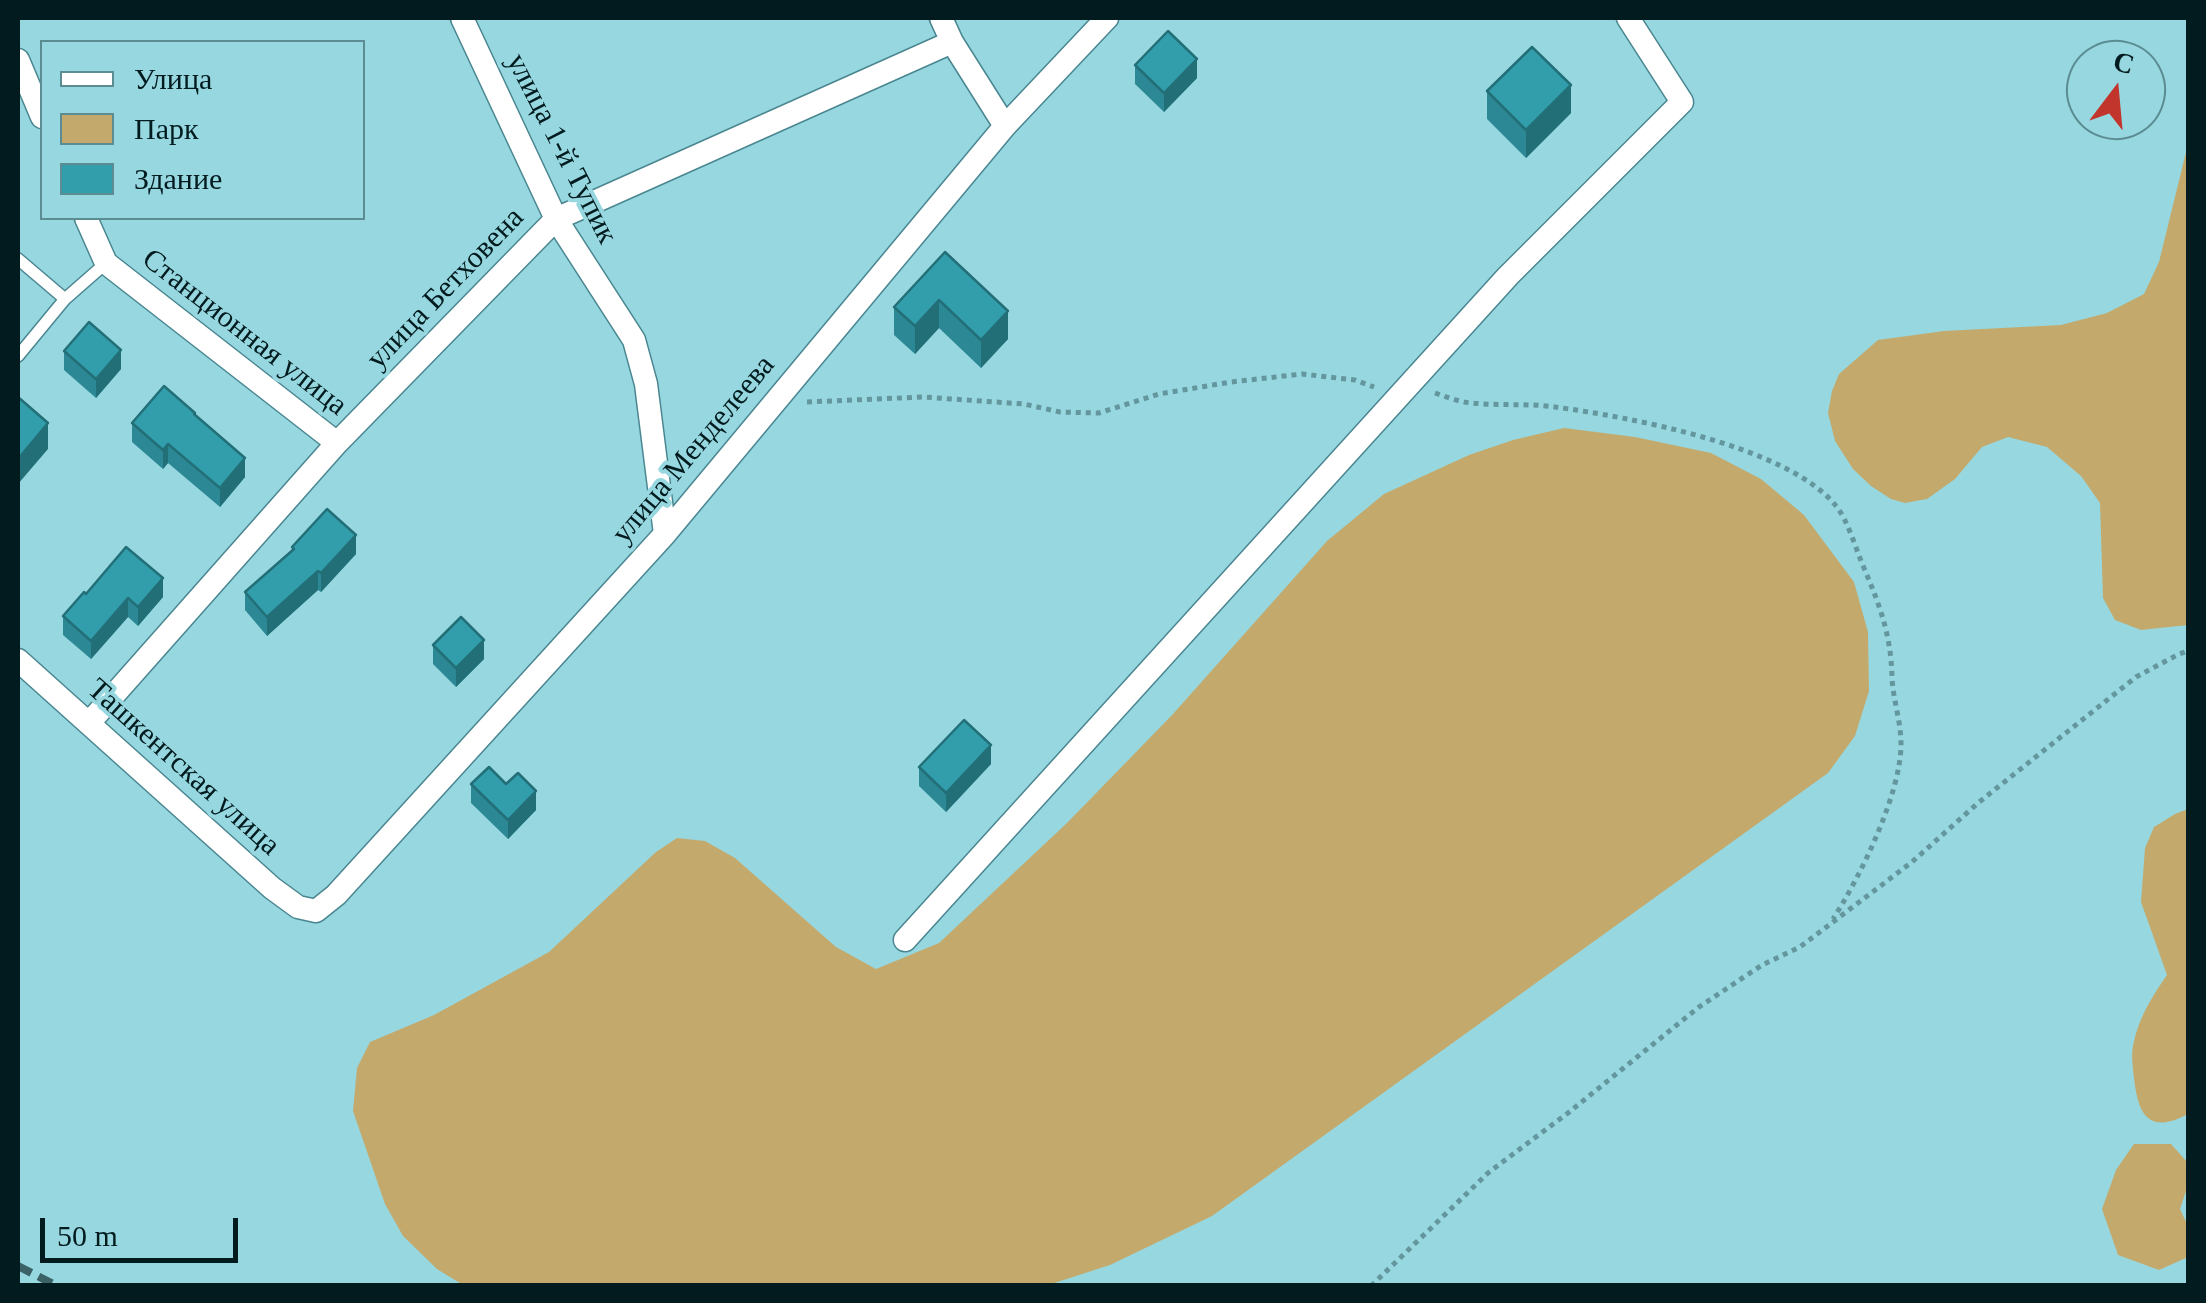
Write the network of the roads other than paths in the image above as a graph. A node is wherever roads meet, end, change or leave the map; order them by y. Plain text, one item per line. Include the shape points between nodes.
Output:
1 (462, 18) edge
2 (942, 18) edge
3 (1106, 18) edge
4 (1628, 18) edge
5 (952, 42) junction
6 (18, 60) edge
7 (40, 112) edge
8 (1005, 126) junction
9 (556, 219) junction
10 (87, 220) edge
11 (18, 259) edge
12 (106, 262) junction
13 (65, 300) junction
14 (18, 356) edge
15 (337, 443) junction
16 (665, 534) junction
17 (18, 660) edge
18 (89, 723) junction
19 (316, 911) joint
20 (905, 940) dead end

1 - 9 street, улица 1-й Тупик
2 - 5 street
3 - 8 street, улица Менделеева
4 - 20 street via 1682,102 1508,276
5 - 8 street
5 - 9 street, улица Бетховена
6 - 7 street
8 - 16 street, улица Менделеева
9 - 15 street, улица Бетховена
9 - 16 street, улица 1-й Тупик via 642,362
10 - 12 street, Станционная улица
11 - 13 lane
12 - 13 lane
12 - 15 street, Станционная улица
13 - 14 lane
15 - 18 street, улица Бетховена
16 - 19 street, улица Менделеева
17 - 18 street, Ташкентская улица
18 - 19 street, Ташкентская улица via 272,888

